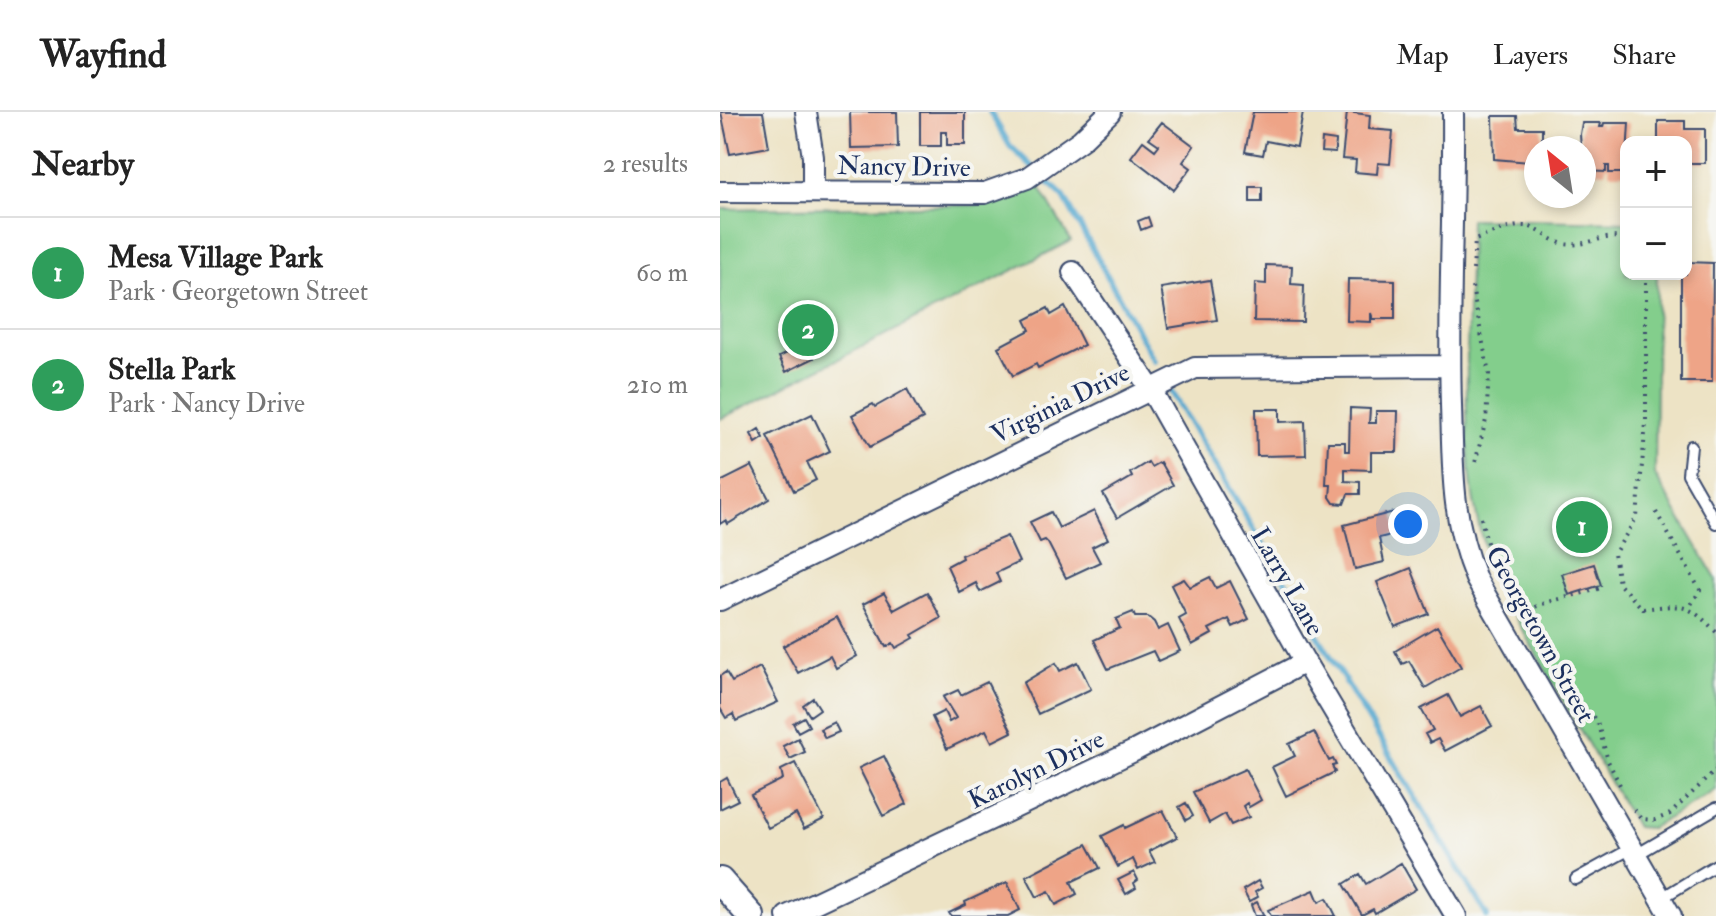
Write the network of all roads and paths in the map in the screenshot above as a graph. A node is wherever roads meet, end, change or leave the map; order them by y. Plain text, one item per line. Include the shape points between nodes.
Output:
1 (806, 112) edge
2 (1110, 112) edge
3 (1453, 112) edge
4 (813, 190) junction
5 (720, 192) edge
6 (1620, 237) edge
7 (1473, 271) dead end
8 (1073, 272) dead end
9 (1646, 280) edge
10 (1472, 286) dead end
11 (1450, 366) junction
12 (1150, 388) junction
13 (1691, 446) dead end
14 (1470, 478) dead end
15 (1478, 507) dead end
16 (1656, 512) dead end
17 (1716, 523) edge
18 (1601, 588) dead end
19 (720, 600) edge
20 (1689, 608) junction
21 (1528, 610) junction
22 (1716, 632) edge
23 (1305, 662) junction
24 (1716, 770) edge
25 (1627, 797) dead end
26 (1716, 808) edge
27 (1633, 809) dead end
28 (1634, 852) junction
29 (1716, 865) edge
30 (1576, 879) dead end
31 (720, 881) edge
32 (1666, 907) edge
33 (751, 916) edge
34 (787, 916) edge
35 (1456, 916) edge

1 - 4 street
2 - 4 street, Nancy Drive via 1027,178 985,193
3 - 11 street, Georgetown Street
4 - 5 street, Nancy Drive
6 - 7 path via 1562,244 1526,225 1515,227 1475,240
8 - 12 street, Larry Lane
9 - 20 path via 1646,423 1637,517 1614,554 1619,584 1643,609 1680,604
10 - 14 path via 1489,374 1486,420
11 - 12 street, Virginia Drive via 1206,366
11 - 28 street, Georgetown Street via 1453,496 1463,546 1476,579
12 - 19 street, Virginia Drive
12 - 23 street, Larry Lane
13 - 17 lane via 1688,474
15 - 21 path via 1501,578
16 - 20 path via 1700,590
18 - 21 path
20 - 22 path
21 - 25 path via 1570,694 1597,721 1608,761
23 - 34 street, Karolyn Drive via 1136,750
23 - 35 street, Larry Lane
24 - 27 path via 1670,814 1641,819
26 - 28 lane
28 - 30 lane
28 - 32 street, Georgetown Street
29 - 32 lane
31 - 33 street

